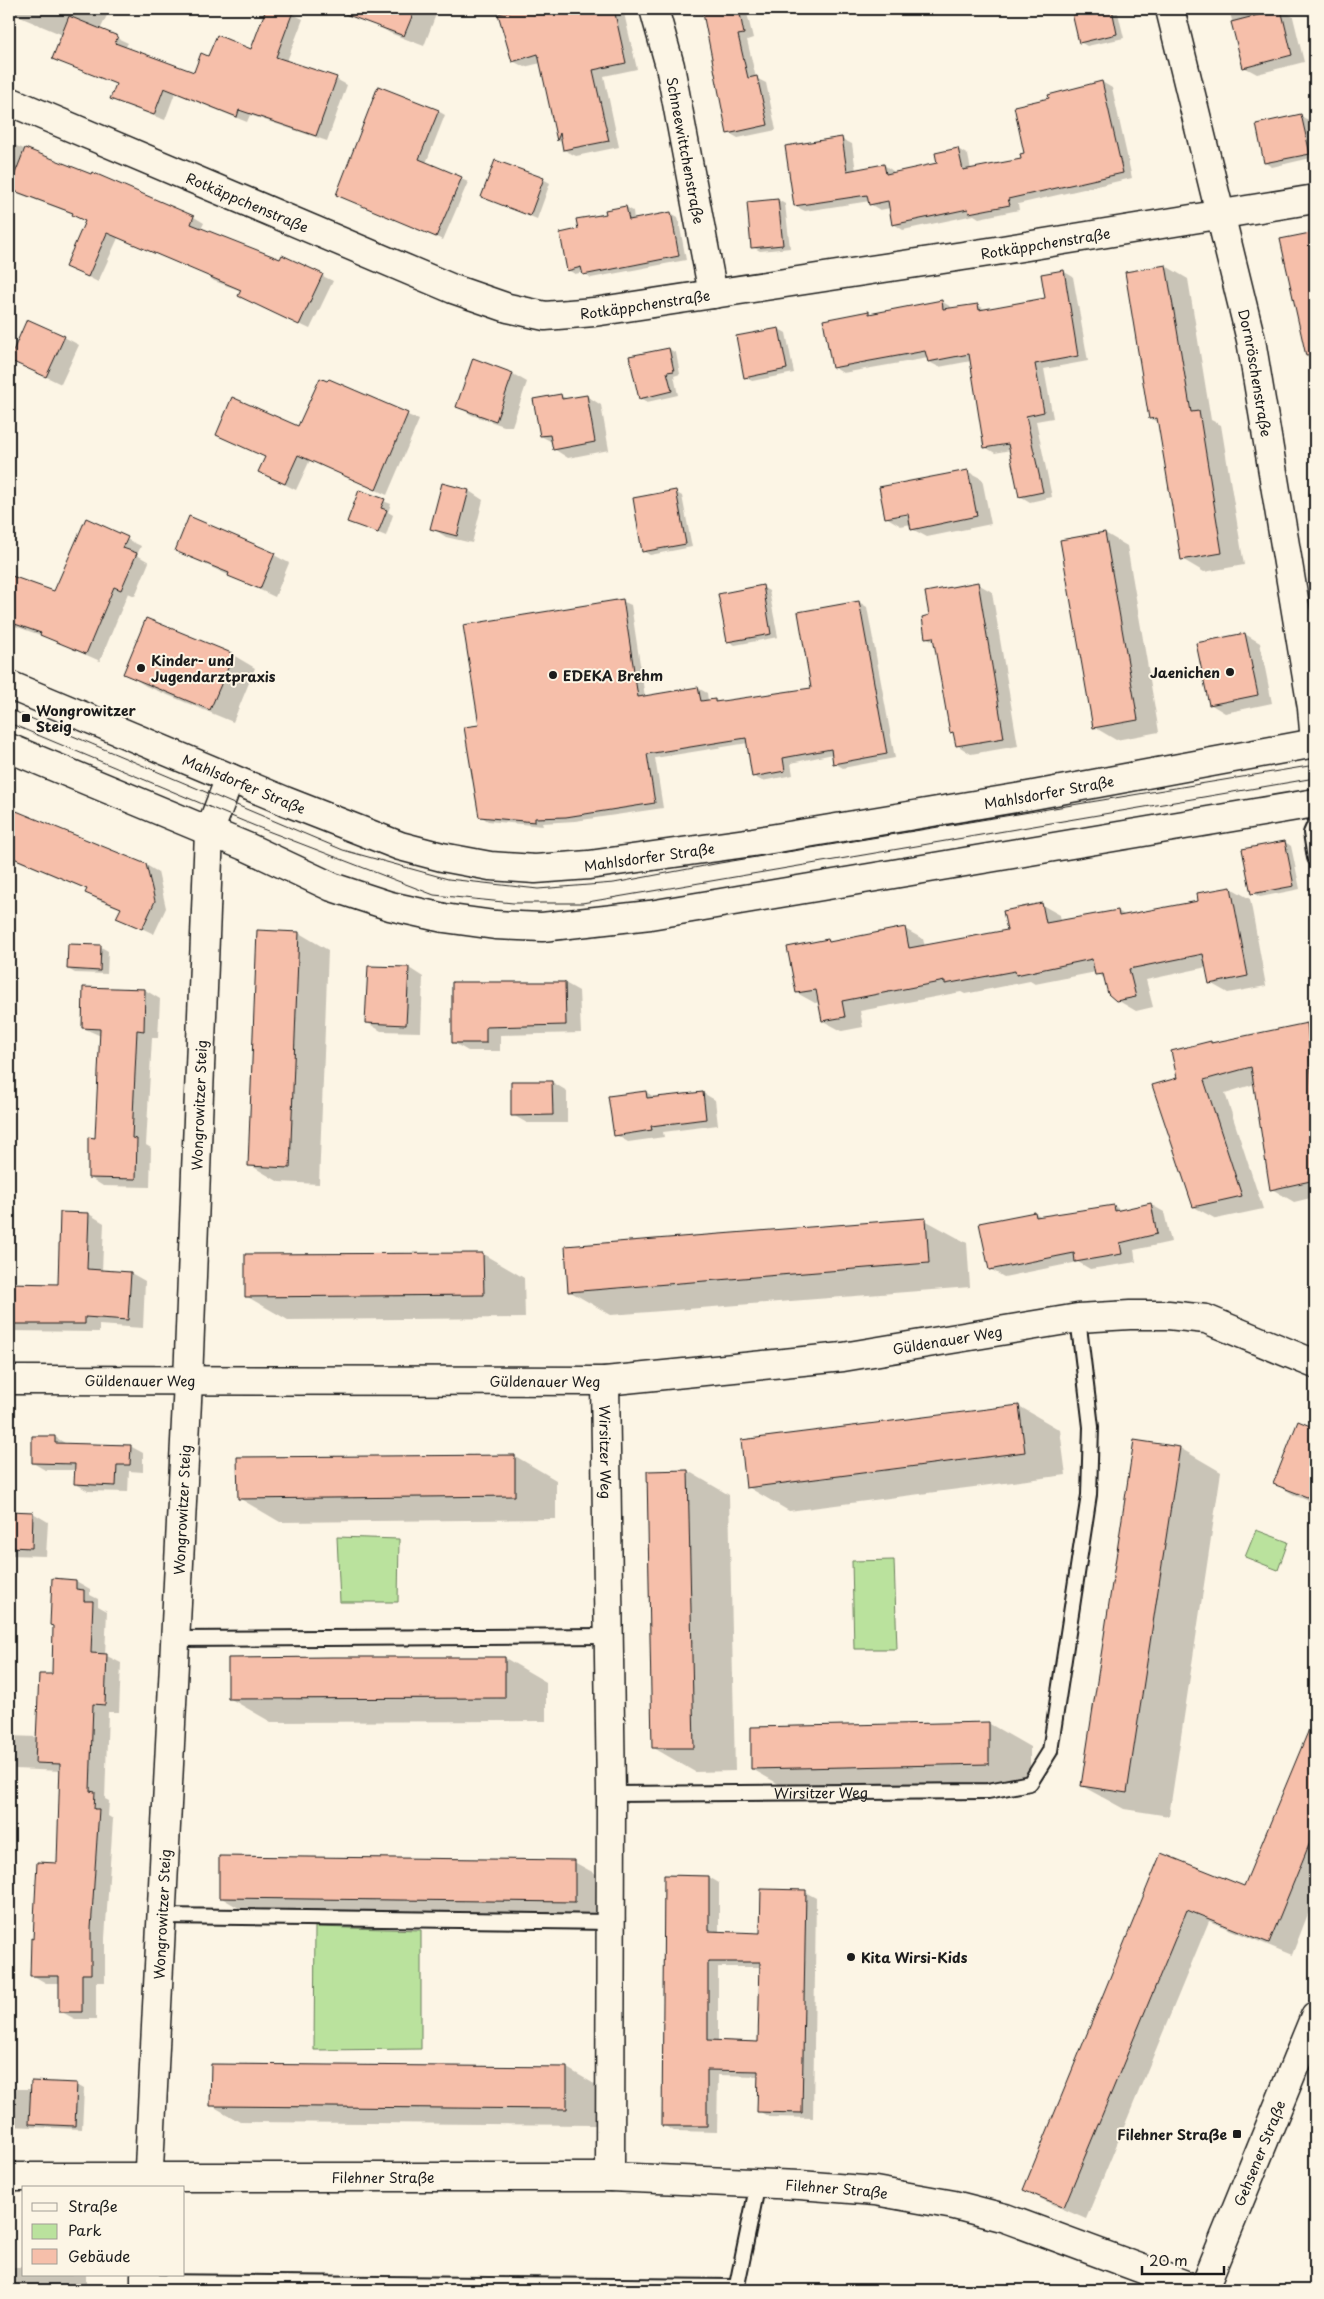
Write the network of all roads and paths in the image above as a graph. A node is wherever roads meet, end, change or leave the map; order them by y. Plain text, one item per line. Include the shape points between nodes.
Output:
1 (654, 9) edge
2 (1170, 9) edge
3 (9, 101) edge
4 (1315, 199) edge
5 (1220, 213) junction
6 (713, 294) junction
7 (9, 685) edge
8 (1315, 742) edge
9 (9, 748) edge
10 (230, 778) junction
11 (1315, 803) edge
12 (1315, 824) edge
13 (209, 832) junction
14 (1315, 858) edge
15 (1078, 1318) junction
16 (1315, 1364) edge
17 (9, 1380) edge
18 (188, 1381) junction
19 (605, 1381) junction
20 (608, 1636) junction
21 (174, 1639) junction
22 (611, 1794) junction
23 (160, 1916) junction
24 (611, 1922) junction
25 (1315, 2016) edge
26 (9, 2177) edge
27 (610, 2177) junction
28 (148, 2183) edge
29 (758, 2183) junction
30 (145, 2283) edge
31 (736, 2289) edge
32 (1199, 2290) edge
33 (1203, 2290) edge

1 - 6 street, Schneewittchenstraße via 670,66
2 - 5 street, Dornröschenstraße
3 - 6 street, Rotkäppchenstraße via 453,289 508,308 544,316
4 - 5 street, Rotkäppchenstraße
5 - 6 street, Rotkäppchenstraße
5 - 8 street, Dornröschenstraße via 1251,340
7 - 10 street, Mahlsdorfer Straße
8 - 10 street, Mahlsdorfer Straße via 1028,796 753,842 590,865 535,869 490,866 400,846
9 - 13 street
10 - 13 street, Wongrowitzer Steig
11 - 13 street via 650,915 542,927 444,918 390,906 332,887
12 - 14 lane via 1311,833
13 - 18 street, Wongrowitzer Steig
15 - 16 street, Güldenauer Weg via 1168,1314 1206,1319
15 - 19 street, Güldenauer Weg via 843,1357
15 - 22 lane, Wirsitzer Weg via 1091,1427 1089,1495 1050,1751 1030,1783 988,1791
17 - 18 street, Güldenauer Weg
18 - 19 street, Güldenauer Weg
18 - 21 street, Wongrowitzer Steig
19 - 20 street, Wirsitzer Weg
20 - 21 lane
20 - 22 street, Wirsitzer Weg
21 - 23 street, Wongrowitzer Steig
22 - 24 street, Wirsitzer Weg
23 - 24 lane
23 - 28 street, Wongrowitzer Steig
24 - 27 street, Wirsitzer Weg
25 - 33 street, Gehsener Straße
26 - 28 street, Filehner Straße
27 - 28 street, Filehner Straße
27 - 29 street, Filehner Straße
29 - 31 lane
29 - 32 street, Filehner Straße via 875,2191 979,2210
30 - 31 lane

